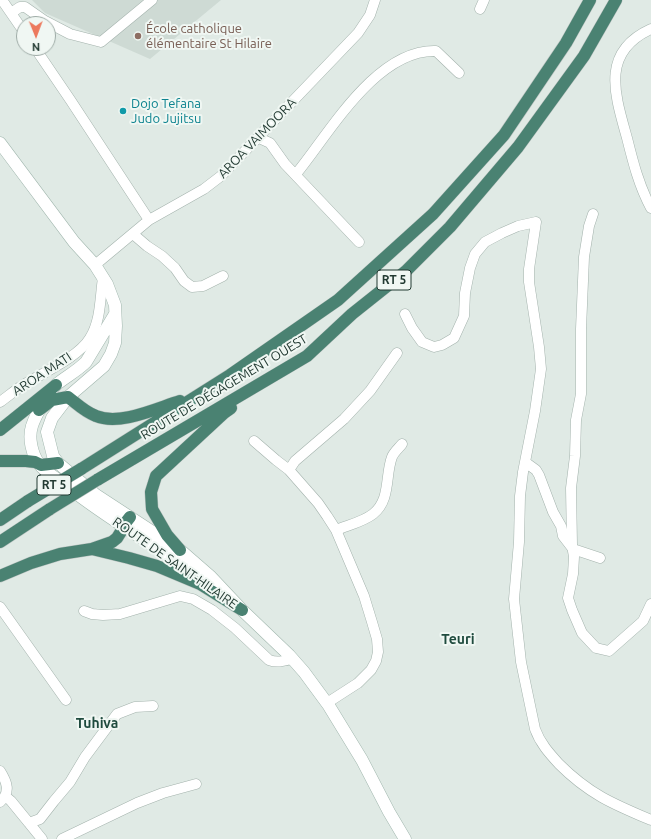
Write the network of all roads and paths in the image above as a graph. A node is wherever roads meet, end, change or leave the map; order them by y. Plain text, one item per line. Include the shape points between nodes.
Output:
1 (2, 0) edge
2 (152, 0) edge
3 (375, 0) edge
4 (590, 0) edge
5 (616, 0) edge
6 (11, 13) junction
7 (16, 20) edge
8 (651, 29) edge
9 (40, 56) edge
10 (459, 73) dead end
11 (258, 138) junction
12 (0, 143) edge
13 (296, 174) junction
14 (651, 208) edge
15 (594, 214) dead end
16 (149, 220) junction
17 (132, 234) junction
18 (359, 242) dead end
19 (95, 265) junction
20 (223, 276) dead end
21 (103, 278) junction
22 (116, 313) junction
23 (405, 314) dead end
24 (397, 352) dead end
25 (307, 356) junction
26 (56, 385) junction
27 (200, 394) junction
28 (68, 397) junction
29 (0, 402) edge
30 (39, 410) junction
31 (0, 430) edge
32 (254, 441) dead end
33 (402, 444) dead end
34 (0, 461) edge
35 (525, 462) junction
36 (58, 463) junction
37 (41, 465) junction
38 (289, 470) junction
39 (0, 520) edge
40 (126, 522) junction
41 (336, 530) junction
42 (0, 542) edge
43 (92, 549) junction
44 (573, 549) junction
45 (180, 550) junction
46 (600, 558) dead end
47 (0, 576) edge
48 (651, 604) edge
49 (0, 607) edge
50 (84, 610) dead end
51 (242, 610) junction
52 (292, 659) junction
53 (66, 700) dead end
54 (327, 703) junction
55 (153, 706) dead end
56 (0, 772) edge
57 (196, 784) dead end
58 (3, 799) edge
59 (651, 820) edge
60 (29, 823) junction
61 (42, 839) edge
62 (62, 839) edge
63 (405, 839) edge

1 - 6 street
2 - 6 street via 101,42 70,34 25,7
3 - 11 street, AROA VAIMOORA via 370,15 361,29
4 - 27 highway, ROUTE DE DÉGAGEMENT OUEST / RT 5 via 566,43 504,135 433,214 338,300
5 - 25 highway, ROUTE DE DÉGAGEMENT OUEST / RT 5 via 584,56 518,147 450,228 406,271 352,314
6 - 7 street
8 - 14 street via 636,36 626,46 616,66 614,78 619,110 632,158 640,185
9 - 16 street
10 - 13 street via 436,51 425,50 392,65 362,88
11 - 13 street via 270,143 285,164
11 - 16 street, AROA VAIMOORA via 211,184
12 - 19 main road, ROUTE DE SAINT-HILAIRE via 74,242
13 - 18 street
15 - 44 street via 589,226 584,257 581,394 576,420 571,488
16 - 17 street, AROA VAIMOORA
17 - 19 street, AROA VAIMOORA
17 - 20 street via 162,256 192,287 203,286
19 - 21 main road, ROUTE DE SAINT-HILAIRE
21 - 22 main road, ROUTE DE SAINT-HILAIRE via 113,298
21 - 29 street, AROA MATI via 96,325 90,338 59,365 20,387
22 - 26 main road, ROUTE DE SAINT-HILAIRE via 86,362
22 - 28 main road, ROUTE DE SAINT-HILAIRE via 111,354 104,366
23 - 35 street via 422,342 434,347 454,338 464,316 465,293 475,254 485,242 496,236 518,226 536,222 529,282 540,369
24 - 38 street via 344,418 295,461
25 - 42 highway, ROUTE DE DÉGAGEMENT OUEST / RT 5, bridge via 97,480
25 - 45 highway via 224,413 156,476 151,492 152,509
26 - 30 main road, ROUTE DE SAINT-HILAIRE
26 - 31 highway
27 - 28 highway via 143,413 111,419 92,415
27 - 39 highway, ROUTE DE DÉGAGEMENT OUEST / RT 5, bridge
28 - 30 highway via 52,400
28 - 36 main road, ROUTE DE SAINT-HILAIRE via 52,418 47,432 53,456
30 - 37 main road, ROUTE DE SAINT-HILAIRE via 32,427 31,439 32,450
32 - 38 street
33 - 41 street via 393,456 382,502 373,514
34 - 37 highway via 26,461
35 - 44 street via 539,475 563,536
35 - 59 street via 520,496 514,599 521,662 538,738 571,777 613,804
36 - 37 highway
36 - 40 main road, ROUTE DE SAINT-HILAIRE
37 - 40 main road, ROUTE DE SAINT-HILAIRE via 86,501
38 - 41 street via 318,502
40 - 43 highway via 112,542
40 - 45 main road, ROUTE DE SAINT-HILAIRE
40 - 51 main road, ROUTE DE SAINT-HILAIRE
41 - 54 street via 368,607 378,652 374,665 366,677
43 - 47 highway via 60,554
43 - 51 highway via 156,566 200,584
44 - 46 street
44 - 48 street via 573,574 568,598 582,633 596,648 609,651 643,621
45 - 51 main road, ROUTE DE SAINT-HILAIRE via 211,577
49 - 53 street
50 - 52 street via 92,614 120,614 180,596 193,599 235,628 269,660 280,662
51 - 52 main road
52 - 54 main road
54 - 63 main road via 362,760
55 - 60 street via 135,707 118,714 54,802 40,819
56 - 58 street via 7,788
57 - 62 street via 162,793
58 - 60 street
60 - 61 street

